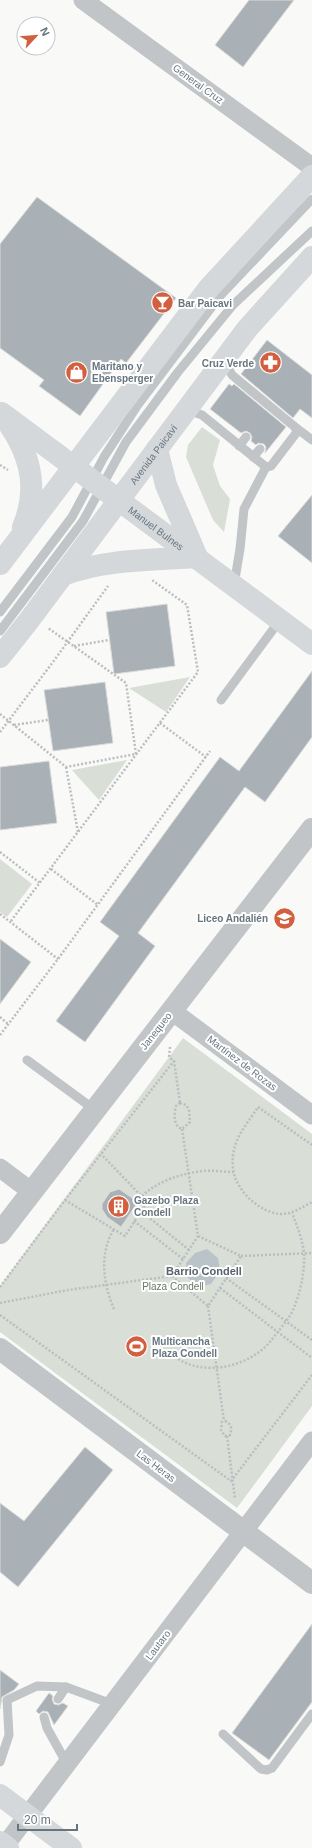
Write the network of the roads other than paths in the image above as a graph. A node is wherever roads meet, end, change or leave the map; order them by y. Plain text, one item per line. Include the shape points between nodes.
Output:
1 (83, 0) edge
2 (312, 167) edge
3 (312, 176) edge
4 (312, 199) edge
5 (312, 231) edge
6 (312, 257) edge
7 (228, 368) junction
8 (0, 412) edge
9 (194, 413) junction
10 (216, 414) dead end
11 (210, 422) junction
12 (232, 426) dead end
13 (295, 427) junction
14 (225, 434) junction
15 (246, 437) dead end
16 (312, 440) edge
17 (240, 446) junction
18 (157, 449) junction
19 (260, 449) dead end
20 (254, 457) junction
21 (73, 467) junction
22 (266, 467) junction
23 (96, 484) junction
24 (119, 500) junction
25 (18, 539) junction
26 (197, 557) junction
27 (0, 564) edge
28 (63, 576) junction
29 (234, 585) junction
30 (0, 612) edge
31 (280, 620) junction
32 (0, 631) edge
33 (312, 644) edge
34 (0, 657) edge
35 (222, 700) dead end
36 (312, 829) edge
37 (172, 1011) junction
38 (27, 1060) dead end
39 (95, 1110) junction
40 (312, 1115) edge
41 (0, 1168) edge
42 (32, 1192) junction
43 (0, 1233) edge
44 (0, 1349) edge
45 (312, 1441) edge
46 (243, 1532) junction
47 (312, 1583) edge
48 (66, 1686) junction
49 (58, 1699) dead end
50 (112, 1704) junction
51 (312, 1714) edge
52 (44, 1717) dead end
53 (223, 1734) dead end
54 (0, 1762) edge
55 (67, 1764) junction
56 (0, 1794) edge
57 (28, 1815) junction
58 (4, 1846) edge
59 (71, 1848) edge

1 - 2 street, General Cruz
3 - 21 main road via 209,288
4 - 23 lane via 220,296 137,406 104,457
5 - 23 lane via 225,313 134,429
6 - 7 main road, Avenida Paicaví via 260,314
7 - 9 main road, Avenida Paicaví
7 - 13 lane via 282,421
8 - 21 main road, Manuel Bulnes
8 - 25 main road via 13,428 22,446 31,477 30,502 26,521
9 - 11 lane
9 - 18 main road, Avenida Paicaví
10 - 11 lane
11 - 14 lane
12 - 14 lane
13 - 16 lane
13 - 22 lane via 296,432 271,466
14 - 17 lane
15 - 17 lane
17 - 20 lane
18 - 24 main road, Avenida Paicaví
18 - 26 main road via 166,484
19 - 20 lane
20 - 22 lane
21 - 23 main road, Manuel Bulnes
21 - 25 main road
22 - 29 lane via 244,509
23 - 24 main road, Manuel Bulnes
23 - 30 lane
23 - 32 lane via 75,532
24 - 26 main road, Manuel Bulnes
24 - 28 main road, Avenida Paicaví
25 - 27 main road
26 - 28 main road via 100,565
26 - 29 main road, Manuel Bulnes
28 - 34 main road, Avenida Paicaví
29 - 31 main road, Manuel Bulnes
31 - 33 main road, Manuel Bulnes
31 - 35 lane
36 - 37 street, Janequeo
37 - 39 street, Janequeo
37 - 40 street, Martínez de Rozas
38 - 39 lane
39 - 42 street, Janequeo
41 - 42 street
42 - 43 street, Janequeo
44 - 46 street, Las Heras
45 - 46 street, Lautaro
46 - 47 street, Las Heras
46 - 50 street, Lautaro
48 - 49 lane
48 - 50 lane
48 - 54 lane via 37,1686 7,1700 9,1735
50 - 55 street, Lautaro
51 - 53 lane via 272,1768 267,1770 262,1770
52 - 55 lane via 47,1728
55 - 57 street, Lautaro
56 - 57 main road
57 - 58 street, Lautaro
57 - 59 main road

